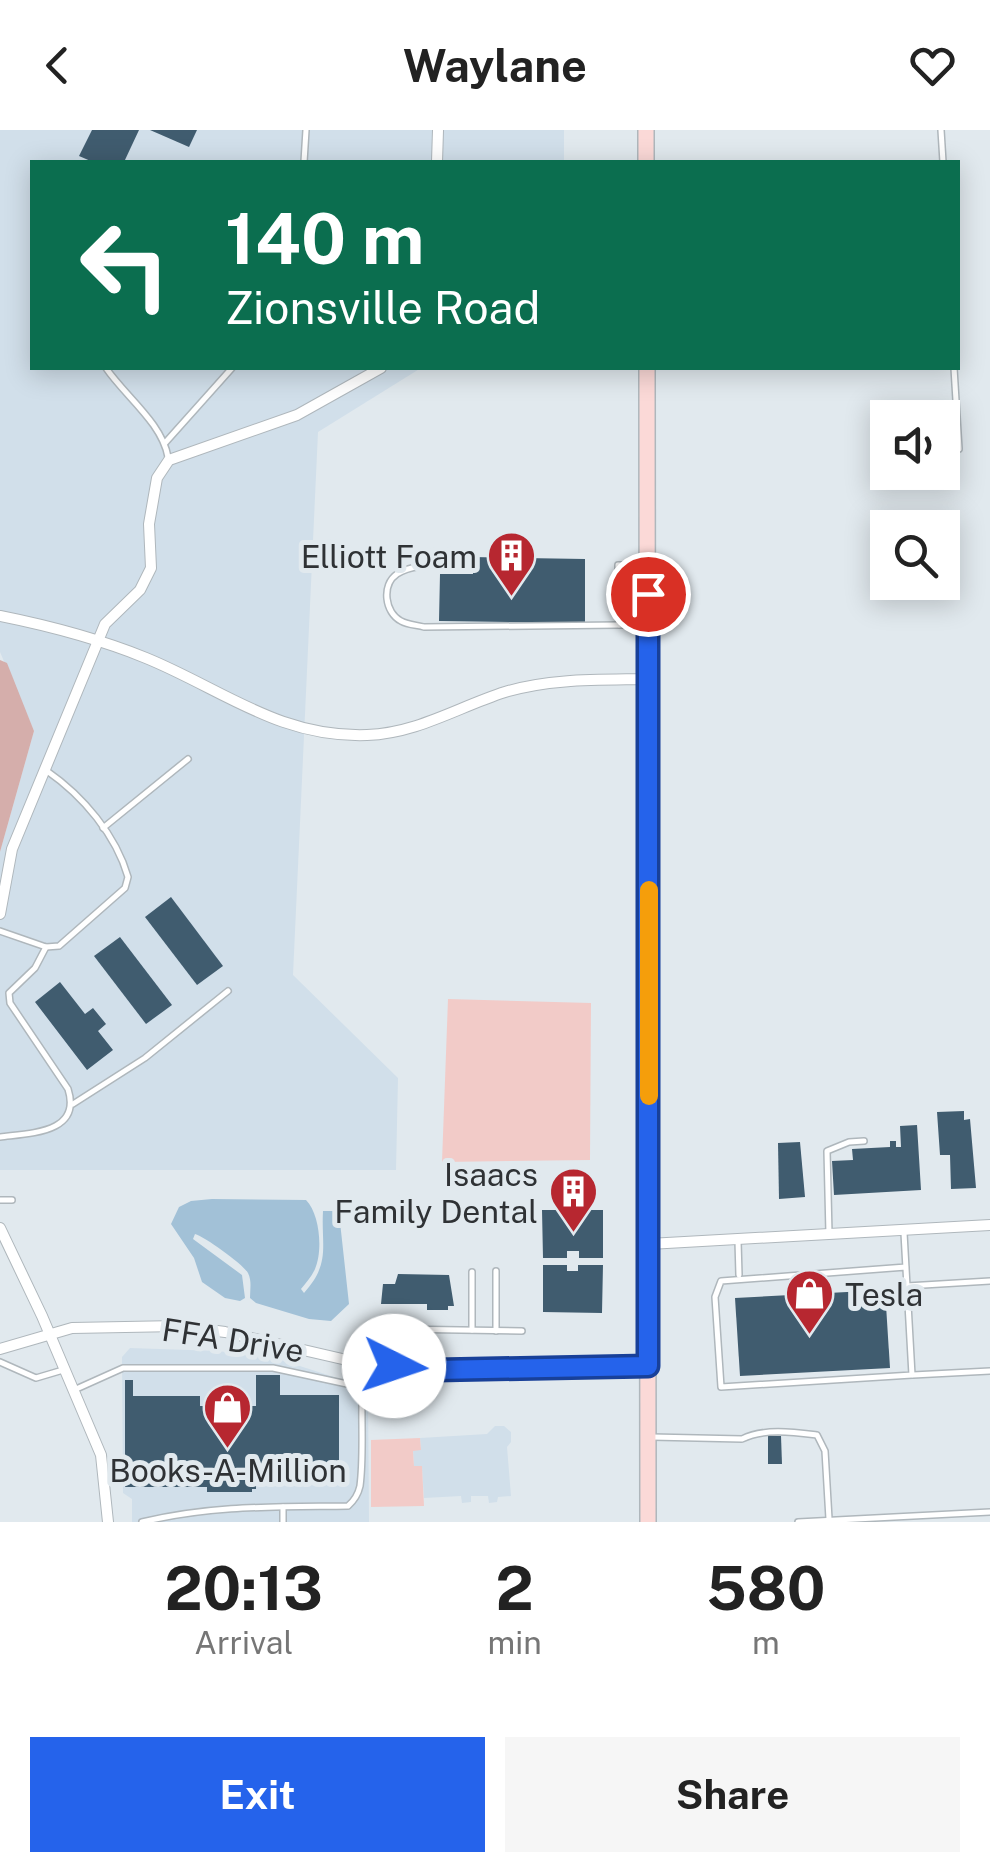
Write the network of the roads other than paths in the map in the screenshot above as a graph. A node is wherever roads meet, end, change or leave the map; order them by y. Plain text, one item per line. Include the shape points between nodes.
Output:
1 (306, 130) edge
2 (438, 130) edge
3 (646, 130) edge
4 (941, 130) edge
5 (304, 160) edge
6 (437, 160) edge
7 (646, 160) edge
8 (943, 160) edge
9 (108, 370) edge
10 (230, 370) edge
11 (377, 370) edge
12 (647, 370) edge
13 (954, 370) edge
14 (956, 400) edge
15 (164, 443) junction
16 (169, 460) junction
17 (648, 564) junction
18 (460, 565) dead end
19 (0, 616) edge
20 (619, 625) junction
21 (648, 625) junction
22 (98, 640) junction
23 (649, 679) junction
24 (188, 759) dead end
25 (44, 770) junction
26 (103, 828) junction
27 (0, 914) edge
28 (0, 931) edge
29 (46, 947) junction
30 (228, 991) dead end
31 (72, 1104) junction
32 (0, 1138) edge
33 (864, 1142) dead end
34 (0, 1200) edge
35 (12, 1200) dead end
36 (990, 1225) edge
37 (0, 1228) edge
38 (903, 1230) junction
39 (829, 1234) junction
40 (738, 1238) junction
41 (649, 1244) junction
42 (906, 1267) junction
43 (496, 1271) dead end
44 (472, 1272) dead end
45 (740, 1277) junction
46 (990, 1281) edge
47 (907, 1286) junction
48 (472, 1330) junction
49 (496, 1331) junction
50 (50, 1332) junction
51 (522, 1332) dead end
52 (0, 1349) edge
53 (0, 1362) edge
54 (364, 1364) junction
55 (394, 1366) junction
56 (648, 1366) junction
57 (65, 1369) junction
58 (990, 1371) edge
59 (912, 1375) junction
60 (361, 1387) junction
61 (74, 1390) junction
62 (648, 1437) junction
63 (283, 1507) junction
64 (990, 1512) edge
65 (828, 1519) junction
66 (108, 1522) edge
67 (142, 1522) edge
68 (283, 1522) edge
69 (648, 1522) edge
70 (798, 1522) edge

1 - 5 lane
2 - 6 street
3 - 7 main road
4 - 8 lane
9 - 15 lane
10 - 15 lane
11 - 16 street via 296,415
12 - 17 main road
13 - 14 lane
15 - 16 lane
16 - 22 street via 157,478 151,568
17 - 20 lane via 618,566
17 - 21 main road
18 - 20 lane via 397,574 387,600 396,617 424,627
19 - 22 street
20 - 21 lane
21 - 23 main road
22 - 23 street via 255,713 368,735 416,727 507,692 576,680
22 - 25 street
23 - 41 main road
24 - 26 lane
25 - 26 lane via 68,786
25 - 27 street via 12,849
26 - 29 lane via 124,864 124,888 58,946
28 - 29 lane
29 - 31 lane via 9,993 10,1002
30 - 31 lane via 145,1058
31 - 32 lane via 67,1118 43,1132
33 - 39 lane via 827,1152
34 - 35 lane
36 - 38 street
37 - 50 street
38 - 39 street
38 - 42 lane
39 - 40 street
40 - 41 street
40 - 45 lane
41 - 56 main road
42 - 45 lane
42 - 47 lane
43 - 49 lane
44 - 48 lane
45 - 59 lane via 716,1287 720,1388
46 - 47 lane
47 - 59 lane
48 - 49 lane
48 - 55 lane via 395,1329
49 - 51 lane
50 - 52 street, FFA Drive
50 - 54 street, FFA Drive via 178,1326
50 - 57 street
53 - 57 lane via 36,1378
54 - 55 street, FFA Drive
54 - 60 lane
55 - 56 street, FFA Drive
56 - 62 main road
57 - 61 street
58 - 59 lane
60 - 61 lane via 273,1368 123,1368
60 - 63 lane via 355,1501
61 - 66 street via 102,1455
62 - 65 lane via 816,1435 826,1451
62 - 69 main road
63 - 67 lane via 191,1510
63 - 68 lane
64 - 65 lane
65 - 70 lane

